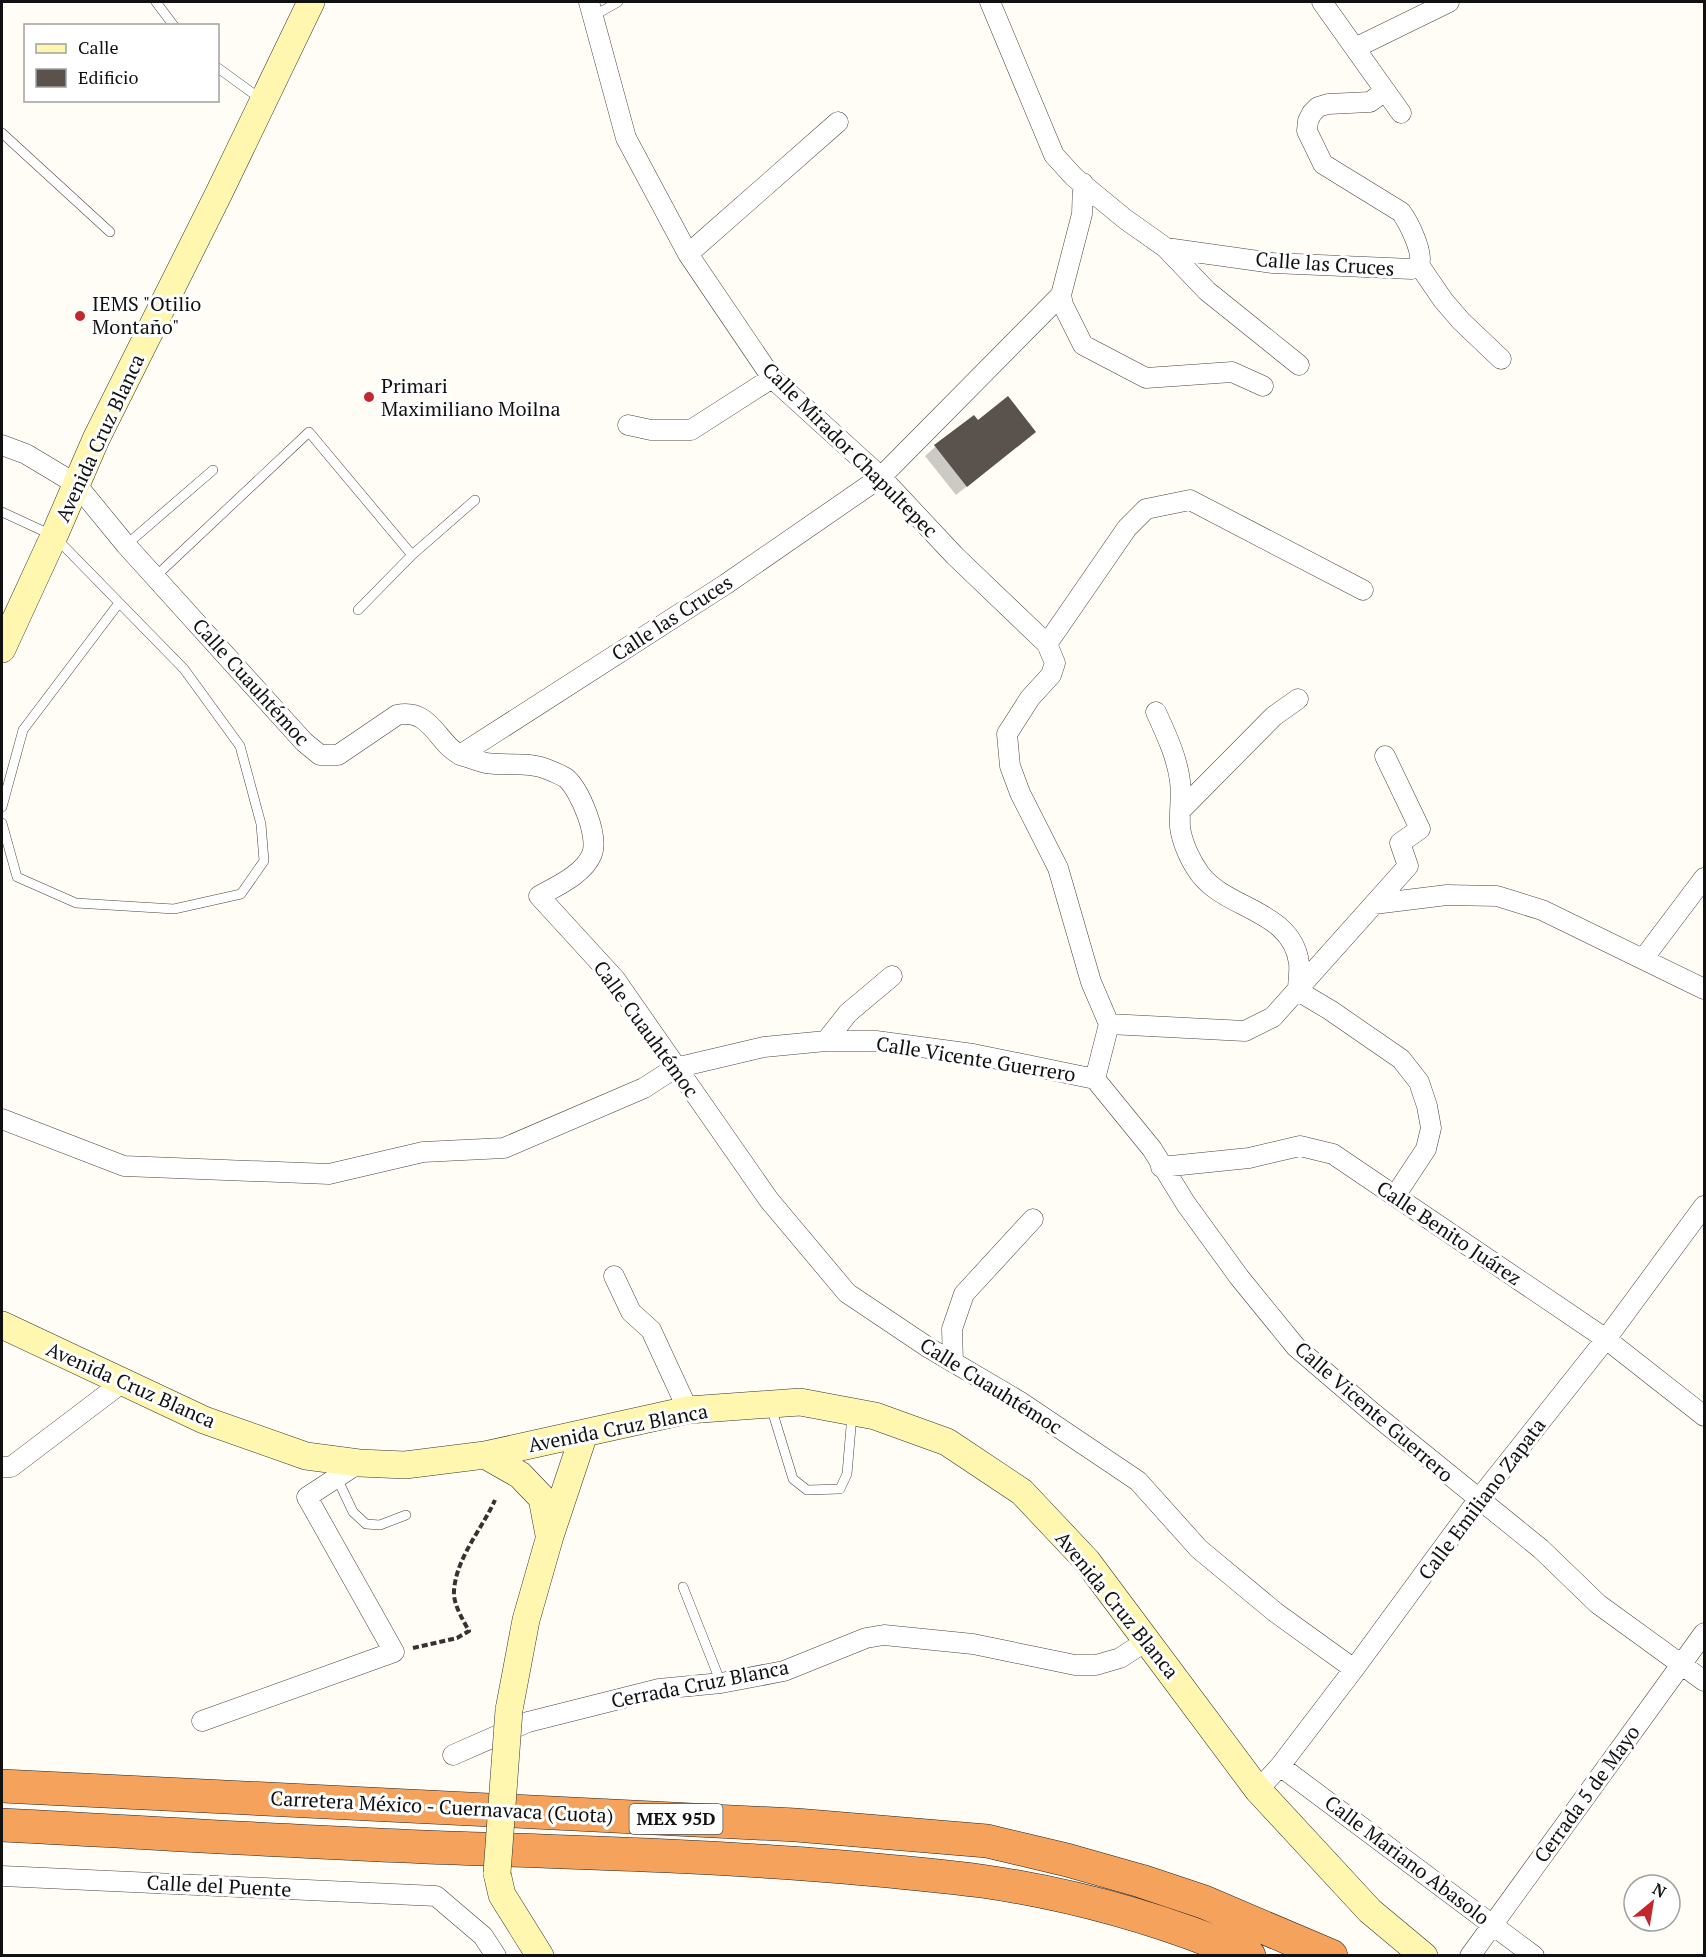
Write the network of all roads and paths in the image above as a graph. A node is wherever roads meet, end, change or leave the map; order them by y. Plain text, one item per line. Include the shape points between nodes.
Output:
1 (156, 2) edge
2 (311, 2) edge
3 (618, 2) edge
4 (990, 2) edge
5 (1322, 2) edge
6 (1449, 2) edge
7 (591, 9) edge
8 (172, 24) edge
9 (1355, 48) junction
10 (219, 69) edge
11 (1385, 91) junction
12 (264, 102) junction
13 (1401, 113) dead end
14 (838, 122) dead end
15 (2, 133) edge
16 (1083, 183) junction
17 (110, 232) dead end
18 (1166, 248) junction
19 (688, 254) junction
20 (1419, 265) junction
21 (1061, 295) junction
22 (1502, 359) dead end
23 (1299, 365) dead end
24 (772, 378) junction
25 (1263, 386) dead end
26 (628, 425) dead end
27 (2, 445) edge
28 (213, 470) dead end
29 (881, 477) junction
30 (76, 484) junction
31 (475, 501) dead end
32 (2, 512) edge
33 (54, 536) junction
34 (126, 544) junction
35 (412, 555) junction
36 (156, 576) junction
37 (1363, 590) dead end
38 (119, 603) junction
39 (358, 610) dead end
40 (1047, 644) junction
41 (2, 649) edge
42 (1298, 699) dead end
43 (1156, 712) dead end
44 (460, 755) junction
45 (1385, 756) dead end
46 (2, 807) edge
47 (1180, 811) junction
48 (2, 824) edge
49 (1704, 878) edge
50 (1374, 904) junction
51 (1643, 959) junction
52 (892, 976) dead end
53 (1704, 989) edge
54 (1298, 991) junction
55 (1108, 1024) junction
56 (826, 1041) junction
57 (675, 1068) junction
58 (1095, 1078) junction
59 (2, 1119) edge
60 (1161, 1167) junction
61 (1395, 1196) junction
62 (1704, 1206) edge
63 (1033, 1219) dead end
64 (614, 1276) dead end
65 (2, 1325) edge
66 (1606, 1339) junction
67 (952, 1362) junction
68 (123, 1382) junction
69 (770, 1404) junction
70 (688, 1410) junction
71 (852, 1412) junction
72 (1704, 1416) edge
73 (584, 1434) junction
74 (485, 1455) junction
75 (6, 1467) edge
76 (348, 1471) junction
77 (495, 1500) dead end
78 (1478, 1500) junction
79 (406, 1515) dead end
80 (550, 1536) junction
81 (683, 1587) dead end
82 (1704, 1633) edge
83 (1148, 1640) junction
84 (394, 1652) junction
85 (1680, 1664) junction
86 (1354, 1669) junction
87 (1704, 1681) edge
88 (721, 1683) junction
89 (518, 1716) junction
90 (202, 1721) dead end
91 (453, 1755) dead end
92 (1280, 1766) junction
93 (2, 1786) edge
94 (1258, 1790) junction
95 (2, 1825) edge
96 (2, 1876) edge
97 (1493, 1924) junction
98 (496, 1956) edge
99 (540, 1956) edge
100 (1249, 1956) edge
101 (1331, 1956) edge
102 (1424, 1956) edge
103 (1470, 1956) edge
104 (1534, 1956) edge

1 - 8 lane
2 - 12 main road, Avenida Cruz Blanca
3 - 7 lane
4 - 16 street, Calle las Cruces via 1054,155
5 - 9 street
6 - 9 street
7 - 19 street, Calle Mirador Chapultepec via 626,138
9 - 11 street
10 - 12 lane
11 - 13 street
11 - 20 street, Calle las Cruces via 1370,102 1318,107 1307,130 1323,164 1401,212 1421,255
12 - 30 main road, Avenida Cruz Blanca
14 - 19 street
15 - 17 lane
16 - 18 street, Calle las Cruces
16 - 21 street via 1082,214
18 - 20 street, Calle las Cruces via 1273,263 1412,269
18 - 23 street via 1207,291
19 - 24 street, Calle Mirador Chapultepec
20 - 22 street via 1461,321
21 - 25 street via 1083,345 1146,378 1232,372
21 - 29 street, Calle las Cruces
24 - 26 street via 691,430 651,430
24 - 29 street, Calle Mirador Chapultepec
27 - 30 street, Calle Cuauhtémoc via 26,454
28 - 34 lane
29 - 40 street, Calle Mirador Chapultepec
29 - 44 street, Calle las Cruces via 726,584
30 - 33 main road, Avenida Cruz Blanca
30 - 34 street, Calle Cuauhtémoc
31 - 35 lane
32 - 33 lane
33 - 38 lane
33 - 41 main road, Avenida Cruz Blanca
34 - 36 street, Calle Cuauhtémoc
35 - 36 lane via 309,432
35 - 39 lane
36 - 44 street, Calle Cuauhtémoc via 304,742 320,755 338,755 397,715 409,712 420,717
37 - 40 street via 1190,500 1146,509 1127,528
38 - 46 lane via 23,730
38 - 48 lane via 184,669 240,746 261,824 264,861 241,894 174,909 76,903 17,877
40 - 55 street via 1055,663 1051,675 1030,698 1008,734 1010,766 1058,868 1091,982
42 - 47 street via 1274,716
43 - 47 street via 1171,744 1180,781
44 - 57 street, Calle Cuauhtémoc via 486,763 548,769 566,779 581,799 594,840 592,854 579,872 539,896 615,979
45 - 50 street via 1420,829 1400,843 1408,866
47 - 54 street via 1185,845 1201,875 1228,897 1274,921 1294,945 1299,964
49 - 51 street
50 - 51 street via 1447,895 1497,897 1542,910
50 - 54 street
51 - 53 street
52 - 56 street via 848,1013
54 - 55 street via 1273,1017 1245,1031
54 - 61 street via 1401,1059 1419,1082 1431,1128 1426,1149
55 - 58 street
56 - 57 street, Calle Vicente Guerrero via 764,1047
56 - 58 street, Calle Vicente Guerrero via 876,1041 973,1054
57 - 59 street, Calle Vicente Guerrero via 644,1088 504,1148 423,1152 329,1174 124,1166
57 - 67 street, Calle Cuauhtémoc via 769,1200 847,1293
58 - 60 street, Calle Vicente Guerrero via 1152,1149
60 - 61 street, Calle Benito Juárez via 1249,1158 1300,1146 1333,1154
60 - 78 street, Calle Vicente Guerrero via 1239,1277 1296,1347
61 - 66 street, Calle Benito Juárez
62 - 66 street, Calle Emiliano Zapata
63 - 67 street via 964,1294 952,1329
64 - 70 street via 631,1312 651,1330
65 - 68 main road, Avenida Cruz Blanca
66 - 72 street, Calle Benito Juárez
66 - 78 street, Calle Emiliano Zapata
67 - 86 street, Calle Cuauhtémoc via 1019,1401 1138,1481 1199,1549 1275,1612
68 - 75 street
68 - 76 main road, Avenida Cruz Blanca via 204,1420
69 - 70 main road, Avenida Cruz Blanca
69 - 71 main road, Avenida Cruz Blanca via 800,1402
69 - 71 lane via 793,1479 807,1490 840,1489 847,1474
70 - 73 main road, Avenida Cruz Blanca
71 - 83 main road, Avenida Cruz Blanca via 876,1416 947,1442 1022,1492 1087,1561
73 - 74 main road, Avenida Cruz Blanca
73 - 80 main road
74 - 76 main road, Avenida Cruz Blanca
74 - 80 main road via 520,1474 542,1498
76 - 79 lane via 353,1512 366,1524 380,1525
76 - 84 street via 307,1497
77 - 84 path via 460,1569 453,1593 469,1631 457,1638
78 - 85 street, Calle Vicente Guerrero via 1540,1549 1598,1604
78 - 86 street, Calle Emiliano Zapata
80 - 89 main road via 526,1620
81 - 88 lane
82 - 85 street, Cerrada 5 de Mayo
83 - 88 street, Cerrada Cruz Blanca via 1120,1658 1096,1665 1075,1665 973,1644 884,1635 866,1638 784,1671
83 - 94 main road, Avenida Cruz Blanca
84 - 90 street
85 - 87 street, Calle Vicente Guerrero
85 - 97 street, Cerrada 5 de Mayo
86 - 92 street, Calle Emiliano Zapata
88 - 89 street, Cerrada Cruz Blanca via 659,1689
89 - 91 street, Cerrada Cruz Blanca
89 - 99 main road, bridge via 497,1874 502,1895
92 - 94 street, Calle Emiliano Zapata
92 - 97 street, Calle Mariano Abasolo
93 - 101 highway, Carretera México - Cuernavaca (Cuota) / MEX 95D via 796,1825 987,1841 1067,1860 1204,1902
94 - 102 main road, Avenida Cruz Blanca via 1370,1911
95 - 100 highway, Carretera México - Cuernavaca (Cuota) / MEX 95D via 751,1860 890,1871 1053,1894 1130,1914
96 - 98 street, Calle del Puente via 436,1896 483,1936
97 - 103 street, Cerrada 5 de Mayo
97 - 104 street, Calle Mariano Abasolo

